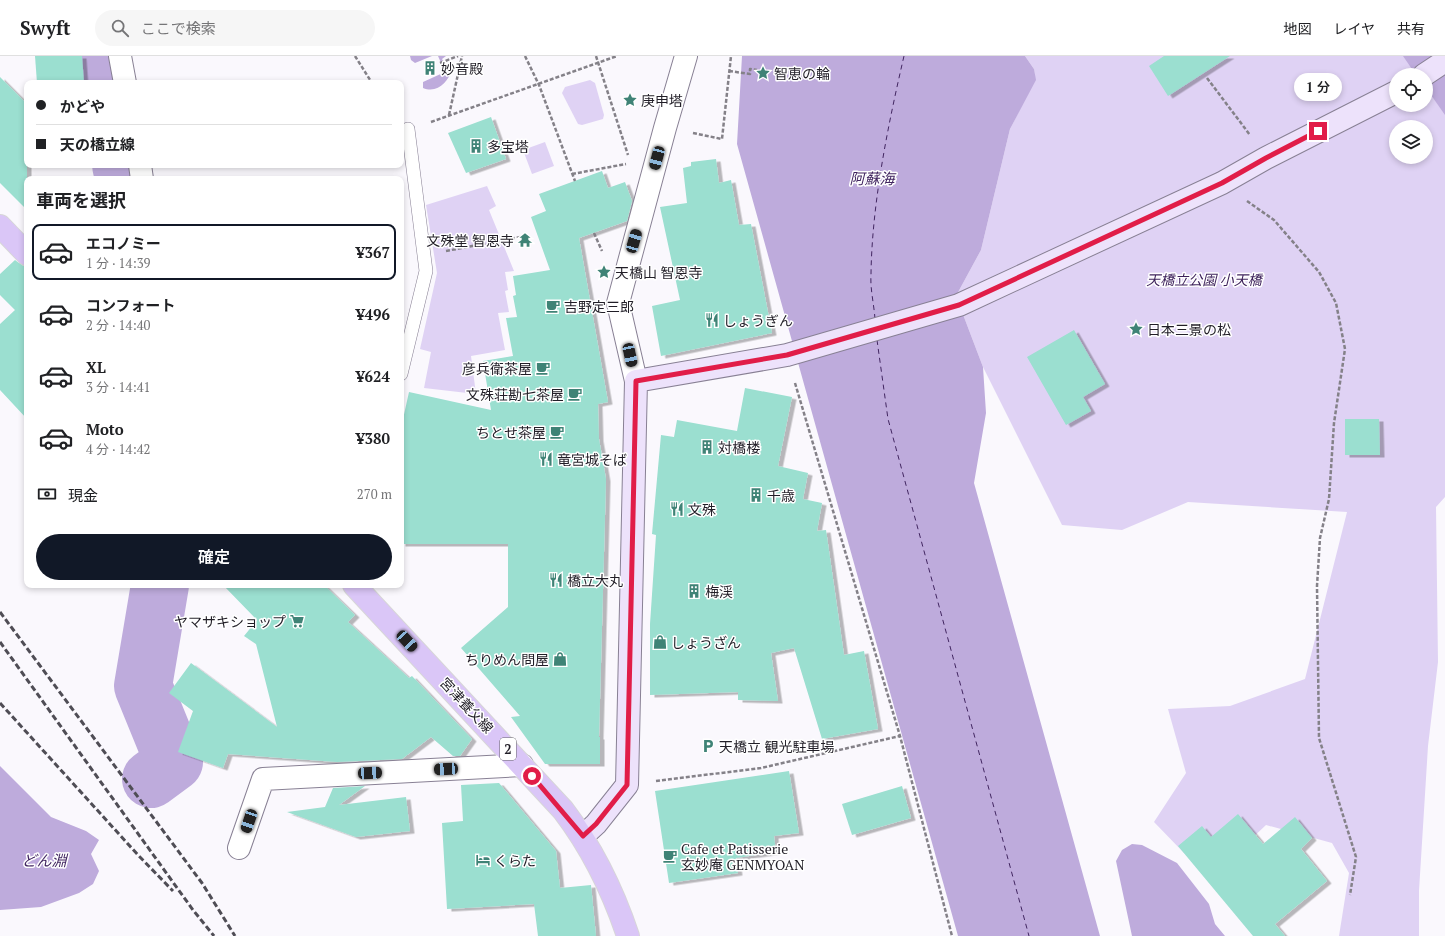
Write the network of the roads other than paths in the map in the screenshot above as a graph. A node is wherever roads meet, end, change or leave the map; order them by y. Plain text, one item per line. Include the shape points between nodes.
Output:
1 (120, 56) edge
2 (686, 56) edge
3 (1445, 61) edge
4 (1433, 69) edge
5 (124, 80) edge
6 (1389, 96) edge
7 (408, 130) road end
8 (0, 226) edge
9 (24, 251) edge
10 (404, 362) edge
11 (636, 381) junction
12 (357, 588) edge
13 (522, 765) junction
14 (583, 836) junction
15 (239, 848) dead end
16 (628, 936) edge

1 - 5 street
2 - 11 street via 618,303
3 - 4 main road
6 - 11 main road via 1222,183 959,305 795,352
7 - 10 lane via 426,271
8 - 9 main road
11 - 14 main road via 627,785 596,824
12 - 13 main road, 宮津養父線 / 2
13 - 14 main road, 宮津養父線 / 2
13 - 15 street via 263,780
14 - 16 main road, 宮津養父線 / 2 via 617,903

